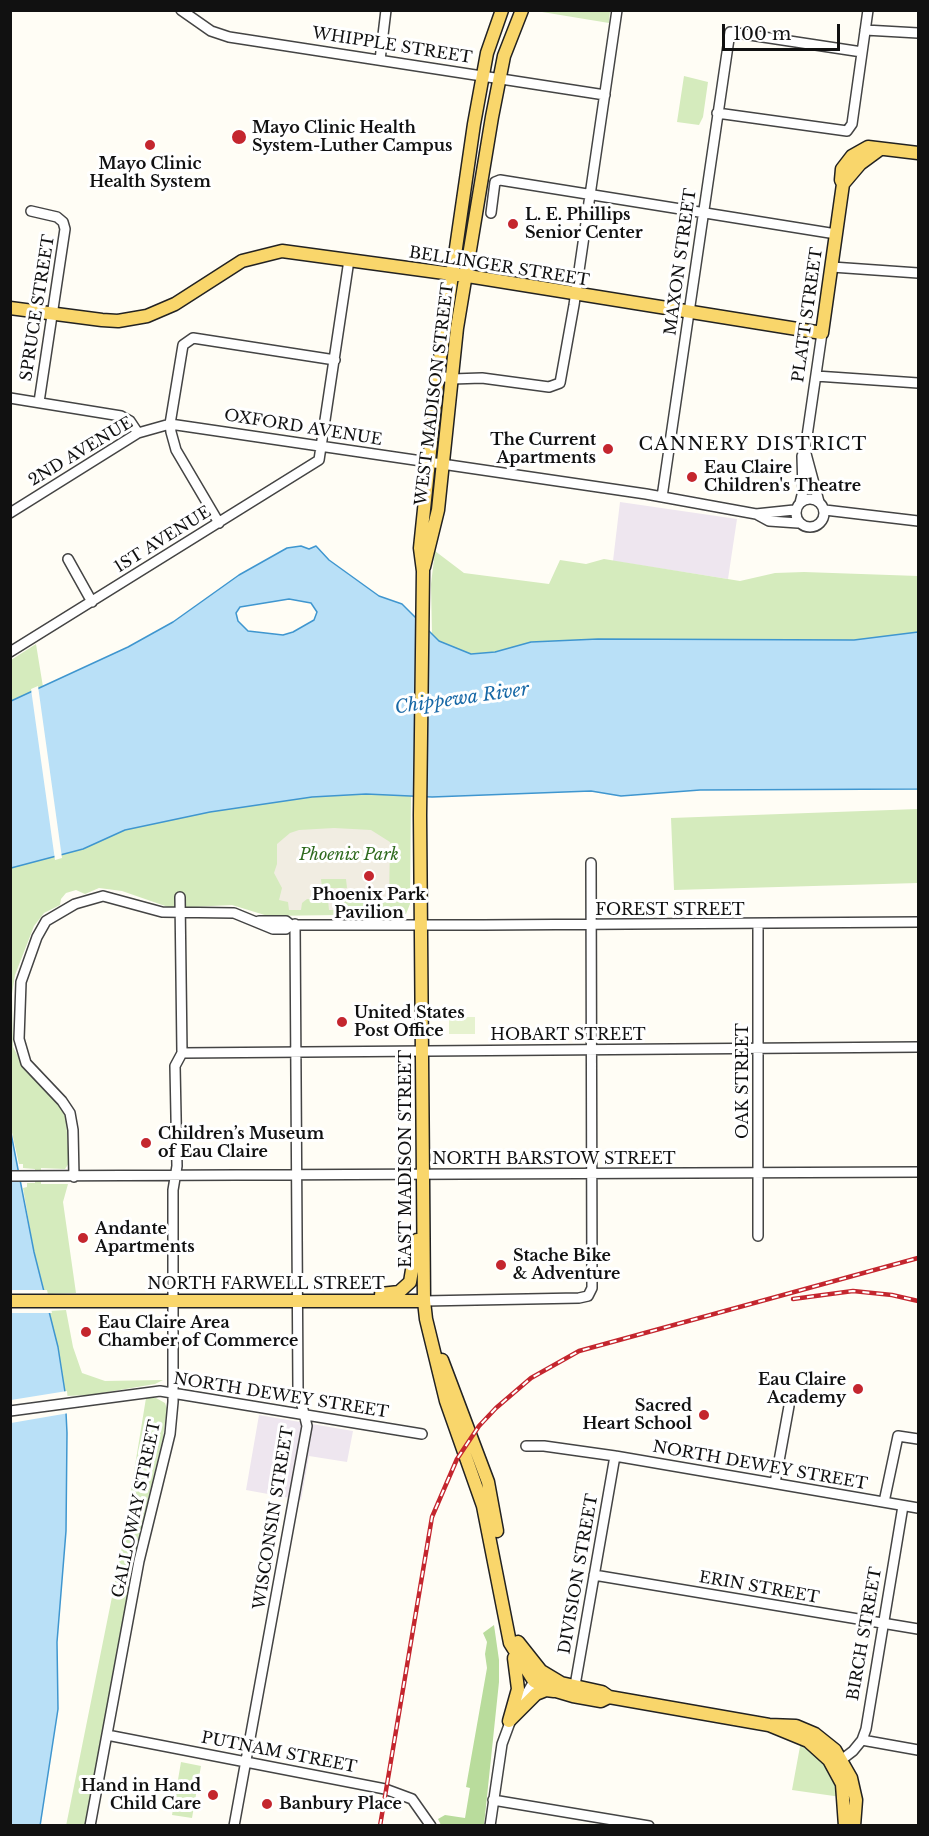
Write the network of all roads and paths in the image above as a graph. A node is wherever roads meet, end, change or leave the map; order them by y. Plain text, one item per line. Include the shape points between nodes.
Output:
1 (181, 10) edge
2 (386, 10) edge
3 (502, 10) edge
4 (522, 10) edge
5 (617, 10) edge
6 (868, 10) edge
7 (865, 30) junction
8 (918, 33) edge
9 (862, 52) junction
10 (380, 60) junction
11 (482, 75) junction
12 (499, 78) junction
13 (605, 95) junction
14 (717, 113) junction
15 (918, 153) edge
16 (590, 195) junction
17 (31, 211) dead end
18 (490, 213) dead end
19 (703, 213) junction
20 (836, 234) junction
21 (349, 260) junction
22 (832, 267) junction
23 (918, 273) edge
24 (452, 274) junction
25 (466, 276) junction
26 (576, 296) junction
27 (10, 308) edge
28 (53, 314) junction
29 (688, 314) junction
30 (822, 333) junction
31 (335, 360) junction
32 (438, 375) junction
33 (816, 376) junction
34 (452, 379) junction
35 (918, 383) edge
36 (10, 398) edge
37 (39, 402) junction
38 (170, 424) junction
39 (138, 433) junction
40 (322, 446) junction
41 (806, 450) junction
42 (437, 464) junction
43 (662, 496) junction
44 (822, 506) junction
45 (797, 507) junction
46 (10, 513) edge
47 (756, 514) junction
48 (858, 515) junction
49 (822, 521) junction
50 (918, 521) edge
51 (219, 523) junction
52 (798, 523) junction
53 (68, 559) dead end
54 (92, 602) junction
55 (10, 652) edge
56 (422, 708) joint
57 (591, 863) dead end
58 (180, 897) dead end
59 (180, 914) junction
60 (918, 922) edge
61 (421, 924) junction
62 (293, 925) junction
63 (592, 925) junction
64 (758, 925) junction
65 (918, 1047) edge
66 (758, 1048) junction
67 (593, 1050) junction
68 (422, 1051) junction
69 (296, 1052) junction
70 (182, 1053) junction
71 (918, 1172) edge
72 (758, 1173) junction
73 (422, 1175) junction
74 (593, 1175) junction
75 (10, 1176) edge
76 (175, 1176) junction
77 (298, 1176) junction
78 (74, 1177) junction
79 (422, 1222) junction
80 (758, 1236) dead end
81 (14, 1301) edge
82 (173, 1301) junction
83 (298, 1301) junction
84 (369, 1301) junction
85 (424, 1301) junction
86 (427, 1323) junction
87 (173, 1392) junction
88 (789, 1406) dead end
89 (10, 1411) edge
90 (303, 1415) junction
91 (422, 1434) dead end
92 (918, 1439) edge
93 (526, 1446) dead end
94 (615, 1456) junction
95 (775, 1483) junction
96 (884, 1502) junction
97 (903, 1506) junction
98 (918, 1508) edge
99 (594, 1575) junction
100 (883, 1623) junction
101 (918, 1629) edge
102 (510, 1643) junction
103 (537, 1676) junction
104 (558, 1692) junction
105 (574, 1692) junction
106 (509, 1721) junction
107 (107, 1735) junction
108 (862, 1740) junction
109 (918, 1750) edge
110 (247, 1762) junction
111 (837, 1763) junction
112 (493, 1800) junction
113 (600, 1821) edge
114 (90, 1826) edge
115 (234, 1826) edge
116 (430, 1826) edge
117 (490, 1826) edge
118 (649, 1826) edge
119 (845, 1826) edge
120 (854, 1826) edge

1 - 10 street, WHIPPLE STREET via 211,31 229,37
2 - 10 street
3 - 11 main road, WEST MADISON STREET
4 - 12 main road, WEST MADISON STREET via 509,38
5 - 13 street
6 - 7 street
7 - 8 street
7 - 9 street
9 - 14 street via 852,124 847,131
9 - 14 street, MAXON STREET via 730,32
10 - 11 street, WHIPPLE STREET
11 - 12 street, WHIPPLE STREET
11 - 24 main road, WEST MADISON STREET
12 - 13 street, WHIPPLE STREET
12 - 25 main road, WEST MADISON STREET
13 - 16 street
14 - 19 street, MAXON STREET
15 - 20 main road, PLATT STREET via 868,147 841,174
16 - 18 street via 497,180
16 - 19 street
16 - 26 street
17 - 28 street, SPRUCE STREET via 54,215 62,220 65,232
19 - 20 street
19 - 29 street, MAXON STREET
20 - 22 main road, PLATT STREET
21 - 24 main road, BELLINGER STREET
21 - 28 main road, BELLINGER STREET via 289,251 263,254 231,266 183,299 147,316 118,321
21 - 31 street
22 - 23 street
22 - 30 main road, PLATT STREET
24 - 25 main road, BELLINGER STREET
24 - 32 main road, WEST MADISON STREET
25 - 26 main road, BELLINGER STREET
25 - 34 main road, WEST MADISON STREET
26 - 29 main road, BELLINGER STREET
26 - 34 street via 564,368 557,386
27 - 28 main road, BELLINGER STREET
28 - 37 street, SPRUCE STREET
29 - 30 main road, BELLINGER STREET
29 - 43 street, MAXON STREET
30 - 33 street, PLATT STREET
31 - 38 street via 194,338 186,341 181,350
31 - 40 street
32 - 34 street
32 - 42 main road, WEST MADISON STREET
33 - 35 street
33 - 41 street, PLATT STREET
34 - 42 main road, WEST MADISON STREET
36 - 37 street
37 - 39 street via 121,416
38 - 39 street, 2ND AVENUE
38 - 40 street, OXFORD AVENUE
38 - 51 street via 176,450
39 - 46 street, 2ND AVENUE
40 - 42 street, OXFORD AVENUE
40 - 51 street, 1ST AVENUE via 315,464
41 - 44 street, PLATT STREET
41 - 45 street, PLATT STREET via 802,456 803,491
42 - 43 street, OXFORD AVENUE
42 - 56 main road, WEST MADISON STREET via 435,528 423,571
43 - 47 street, OXFORD AVENUE
44 - 45 street via 810,500
44 - 48 street
44 - 49 street
45 - 47 street
45 - 52 street
47 - 52 street via 769,520
48 - 49 street
48 - 50 street
49 - 52 street via 813,526
51 - 54 street, 1ST AVENUE
53 - 54 street
54 - 55 street, 1ST AVENUE
56 - 61 main road, EAST MADISON STREET
57 - 63 street
58 - 59 street, GALLOWAY STREET
59 - 62 street, FOREST STREET via 234,913 273,929
59 - 70 street, GALLOWAY STREET
59 - 78 street, FOREST STREET via 150,910 111,896 96,896 52,916 37,937 21,982 19,1039 26,1063 70,1113
60 - 64 street, FOREST STREET
61 - 62 street, FOREST STREET
61 - 63 street, FOREST STREET
61 - 68 main road, EAST MADISON STREET
62 - 69 street, WISCONSIN STREET
63 - 64 street, FOREST STREET
63 - 67 street
64 - 66 street, OAK STREET
65 - 66 street, HOBART STREET
66 - 67 street, HOBART STREET
66 - 72 street, OAK STREET
67 - 68 street, HOBART STREET
67 - 74 street
68 - 69 street, HOBART STREET
68 - 73 main road, EAST MADISON STREET
69 - 70 street, HOBART STREET
69 - 77 street, WISCONSIN STREET
70 - 76 street, GALLOWAY STREET via 175,1066
71 - 72 street, NORTH BARSTOW STREET
72 - 74 street, NORTH BARSTOW STREET
72 - 80 street, OAK STREET
73 - 74 street, NORTH BARSTOW STREET
73 - 77 street, NORTH BARSTOW STREET
73 - 79 main road, EAST MADISON STREET
74 - 85 street, NORTH FARWELL STREET via 592,1288 588,1296
75 - 78 street, NORTH BARSTOW STREET
76 - 77 street, NORTH BARSTOW STREET
76 - 78 street, NORTH BARSTOW STREET
76 - 82 street, GALLOWAY STREET
77 - 83 street, WISCONSIN STREET
79 - 84 main road via 408,1286 399,1292 372,1296
79 - 85 main road, EAST MADISON STREET
81 - 82 main road, NORTH FARWELL STREET
82 - 83 main road, NORTH FARWELL STREET
82 - 87 street, GALLOWAY STREET
83 - 84 main road, NORTH FARWELL STREET
83 - 90 street, WISCONSIN STREET via 298,1389
84 - 85 main road, NORTH FARWELL STREET
85 - 86 main road, EAST MADISON STREET
86 - 102 main road, EAST MADISON STREET via 446,1401 483,1506
86 - 103 main road, EAST MADISON STREET via 488,1482 516,1639
87 - 89 street, NORTH DEWEY STREET via 140,1392
87 - 90 street, NORTH DEWEY STREET
87 - 107 street, GALLOWAY STREET via 170,1434 139,1561
88 - 95 street
90 - 91 street, NORTH DEWEY STREET
90 - 110 street, WISCONSIN STREET via 307,1426
92 - 96 street via 898,1436
93 - 94 street, NORTH DEWEY STREET
94 - 95 street, NORTH DEWEY STREET
94 - 99 street, DIVISION STREET
95 - 96 street, NORTH DEWEY STREET
96 - 97 street, NORTH DEWEY STREET
97 - 98 street, NORTH DEWEY STREET
97 - 100 street, BIRCH STREET
99 - 100 street, ERIN STREET
99 - 105 street, DIVISION STREET
100 - 101 street, ERIN STREET
100 - 108 street, BIRCH STREET
102 - 103 main road, EAST MADISON STREET
102 - 106 main road via 519,1680
103 - 104 main road
103 - 105 main road
103 - 106 street
104 - 105 main road
104 - 106 main road via 546,1690 536,1694
105 - 111 main road via 602,1692 609,1697 769,1725 808,1741
106 - 112 street
107 - 110 street, PUTNAM STREET
107 - 114 street, GALLOWAY STREET
108 - 109 street
108 - 111 street
110 - 115 street, WISCONSIN STREET
110 - 116 street, PUTNAM STREET via 403,1794 419,1806
111 - 119 main road
111 - 120 main road via 855,1795
112 - 113 street
112 - 117 street
113 - 118 street

